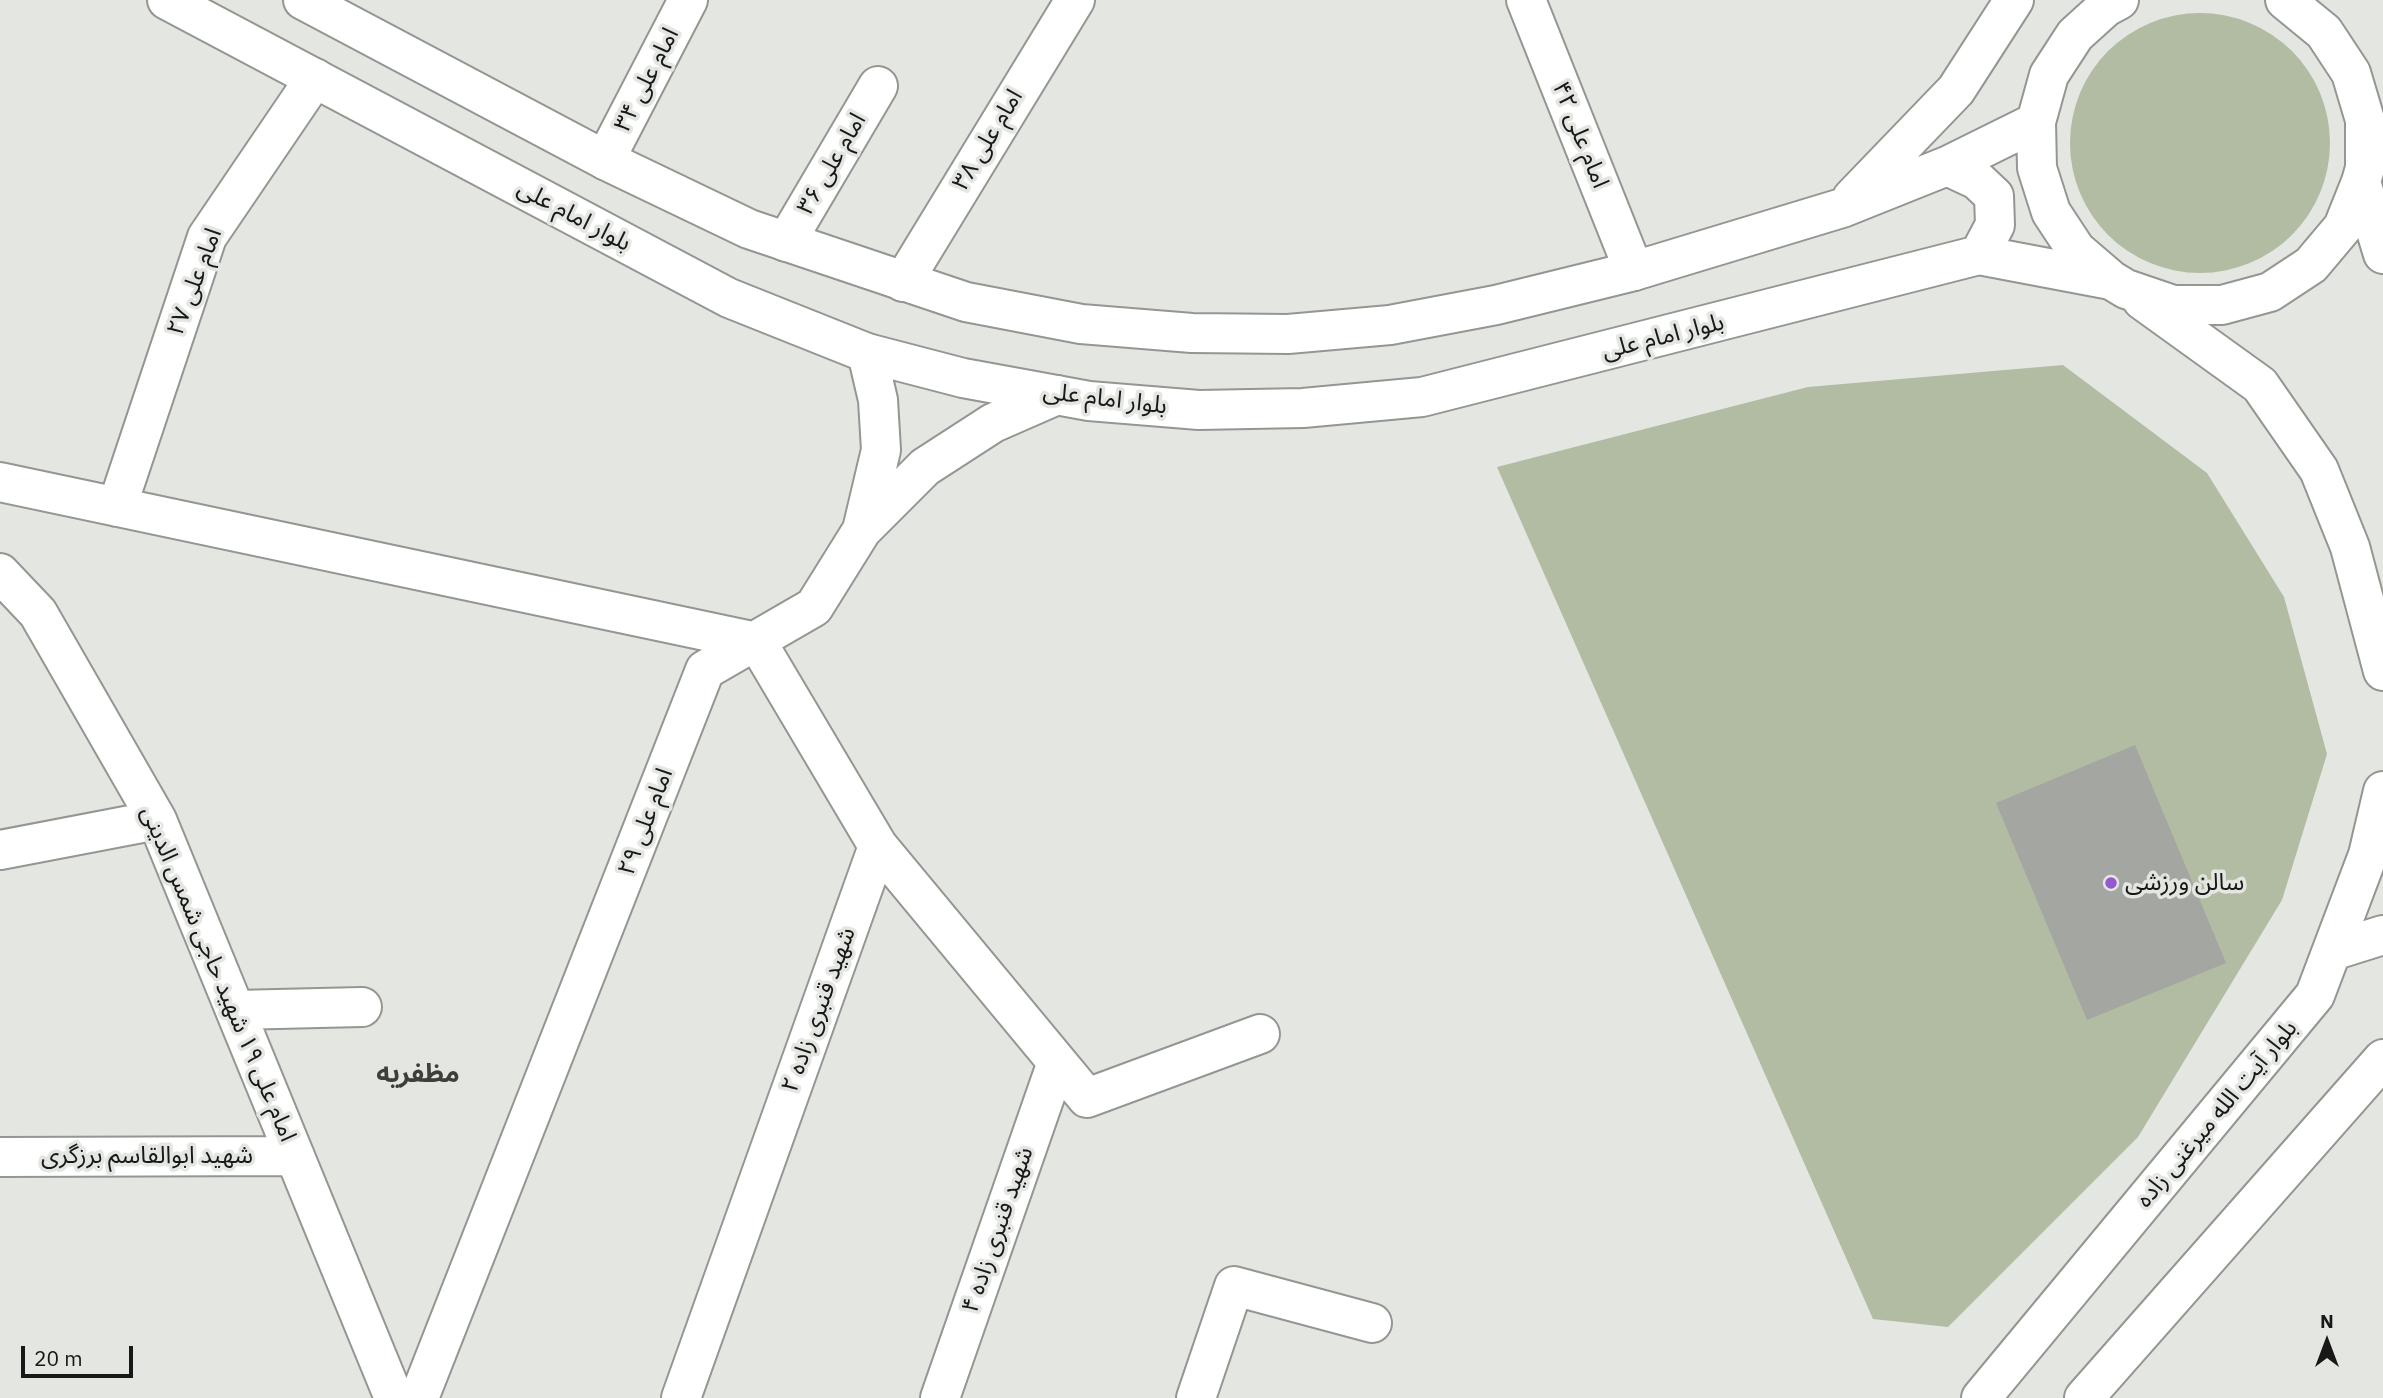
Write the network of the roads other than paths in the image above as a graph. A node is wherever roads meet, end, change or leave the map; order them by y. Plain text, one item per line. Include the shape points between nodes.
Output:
1 (167, 0) edge
2 (688, 0) edge
3 (1527, 0) edge
4 (2014, 0) edge
5 (2119, 0) edge
6 (2287, 0) edge
7 (308, 1) edge
8 (1062, 4) edge
9 (2073, 17) edge
10 (314, 78) junction
11 (878, 86) dead end
12 (2036, 122) junction
13 (605, 160) junction
14 (1947, 166) junction
15 (2370, 166) edge
16 (1842, 208) junction
17 (786, 242) junction
18 (2383, 254) edge
19 (1979, 255) junction
20 (1634, 271) junction
21 (903, 282) junction
22 (2118, 285) junction
23 (867, 354) junction
24 (1057, 395) junction
25 (0, 482) edge
26 (117, 507) junction
27 (862, 530) junction
28 (0, 573) edge
29 (757, 642) junction
30 (2383, 671) edge
31 (2383, 791) edge
32 (157, 820) junction
33 (878, 846) junction
34 (0, 850) edge
35 (2383, 935) edge
36 (2332, 951) junction
37 (362, 1007) dead end
38 (235, 1010) junction
39 (1260, 1034) dead end
40 (2383, 1059) edge
41 (1057, 1062) junction
42 (295, 1156) junction
43 (0, 1157) edge
44 (1373, 1323) dead end
45 (394, 1398) edge
46 (419, 1398) edge
47 (681, 1398) edge
48 (940, 1398) edge
49 (1196, 1398) edge
50 (1981, 1398) edge
51 (2084, 1398) edge

1 - 10 street, بلوار امام علی
2 - 13 street, امام علی ۳۴
3 - 20 street, امام علی ۴۲
4 - 16 street via 1956,90
5 - 9 street
6 - 15 street via 2324,32 2351,73 2365,120
7 - 13 street
8 - 21 street, امام علی ۳۸
9 - 12 street
10 - 23 street, بلوار امام علی via 729,298
10 - 26 street, امام علی ۲۷ via 207,237
11 - 17 street, امام علی ۳۶
12 - 14 street
12 - 22 street via 2037,168 2050,212 2076,250
13 - 17 street via 748,229
14 - 16 street
14 - 19 street via 1977,180 1994,196 1995,225
15 - 18 street
15 - 22 street via 2343,227 2311,265 2270,292 2222,305 2173,305
16 - 20 street
17 - 21 street
19 - 22 street, بلوار امام علی
19 - 24 street, بلوار امام علی via 1422,397 1303,408 1199,410
20 - 21 street via 1390,325 1288,334 1192,333 1081,324 966,302
22 - 30 street via 2260,385 2319,470 2350,547
23 - 24 street, بلوار امام علی
23 - 27 street via 878,400 881,450
24 - 27 street, امام علی ۲۹ via 993,424 925,467
25 - 26 street
26 - 29 street
27 - 29 street, امام علی ۲۹ via 814,607
28 - 32 street, امام علی ۱۹ شهید حاجی شمس الدینی via 38,613
29 - 33 street
29 - 46 street, امام علی ۲۹ via 705,670
31 - 36 street, بلوار آیت الله میرغنی زاده via 2368,855
32 - 34 street
32 - 38 street, امام علی ۱۹ شهید حاجی شمس الدینی
33 - 41 street
33 - 47 street, شهید قنبری زاده ۲
35 - 36 street
36 - 50 street, بلوار آیت الله میرغنی زاده via 2315,996
37 - 38 street
38 - 42 street, امام علی ۱۹ شهید حاجی شمس الدینی
39 - 41 street via 1087,1098
40 - 51 street
41 - 48 street, شهید قنبری زاده ۴
42 - 43 street, شهید ابوالقاسم برزگری
42 - 45 street, امام علی ۱۹ شهید حاجی شمس الدینی
44 - 49 street via 1234,1286

